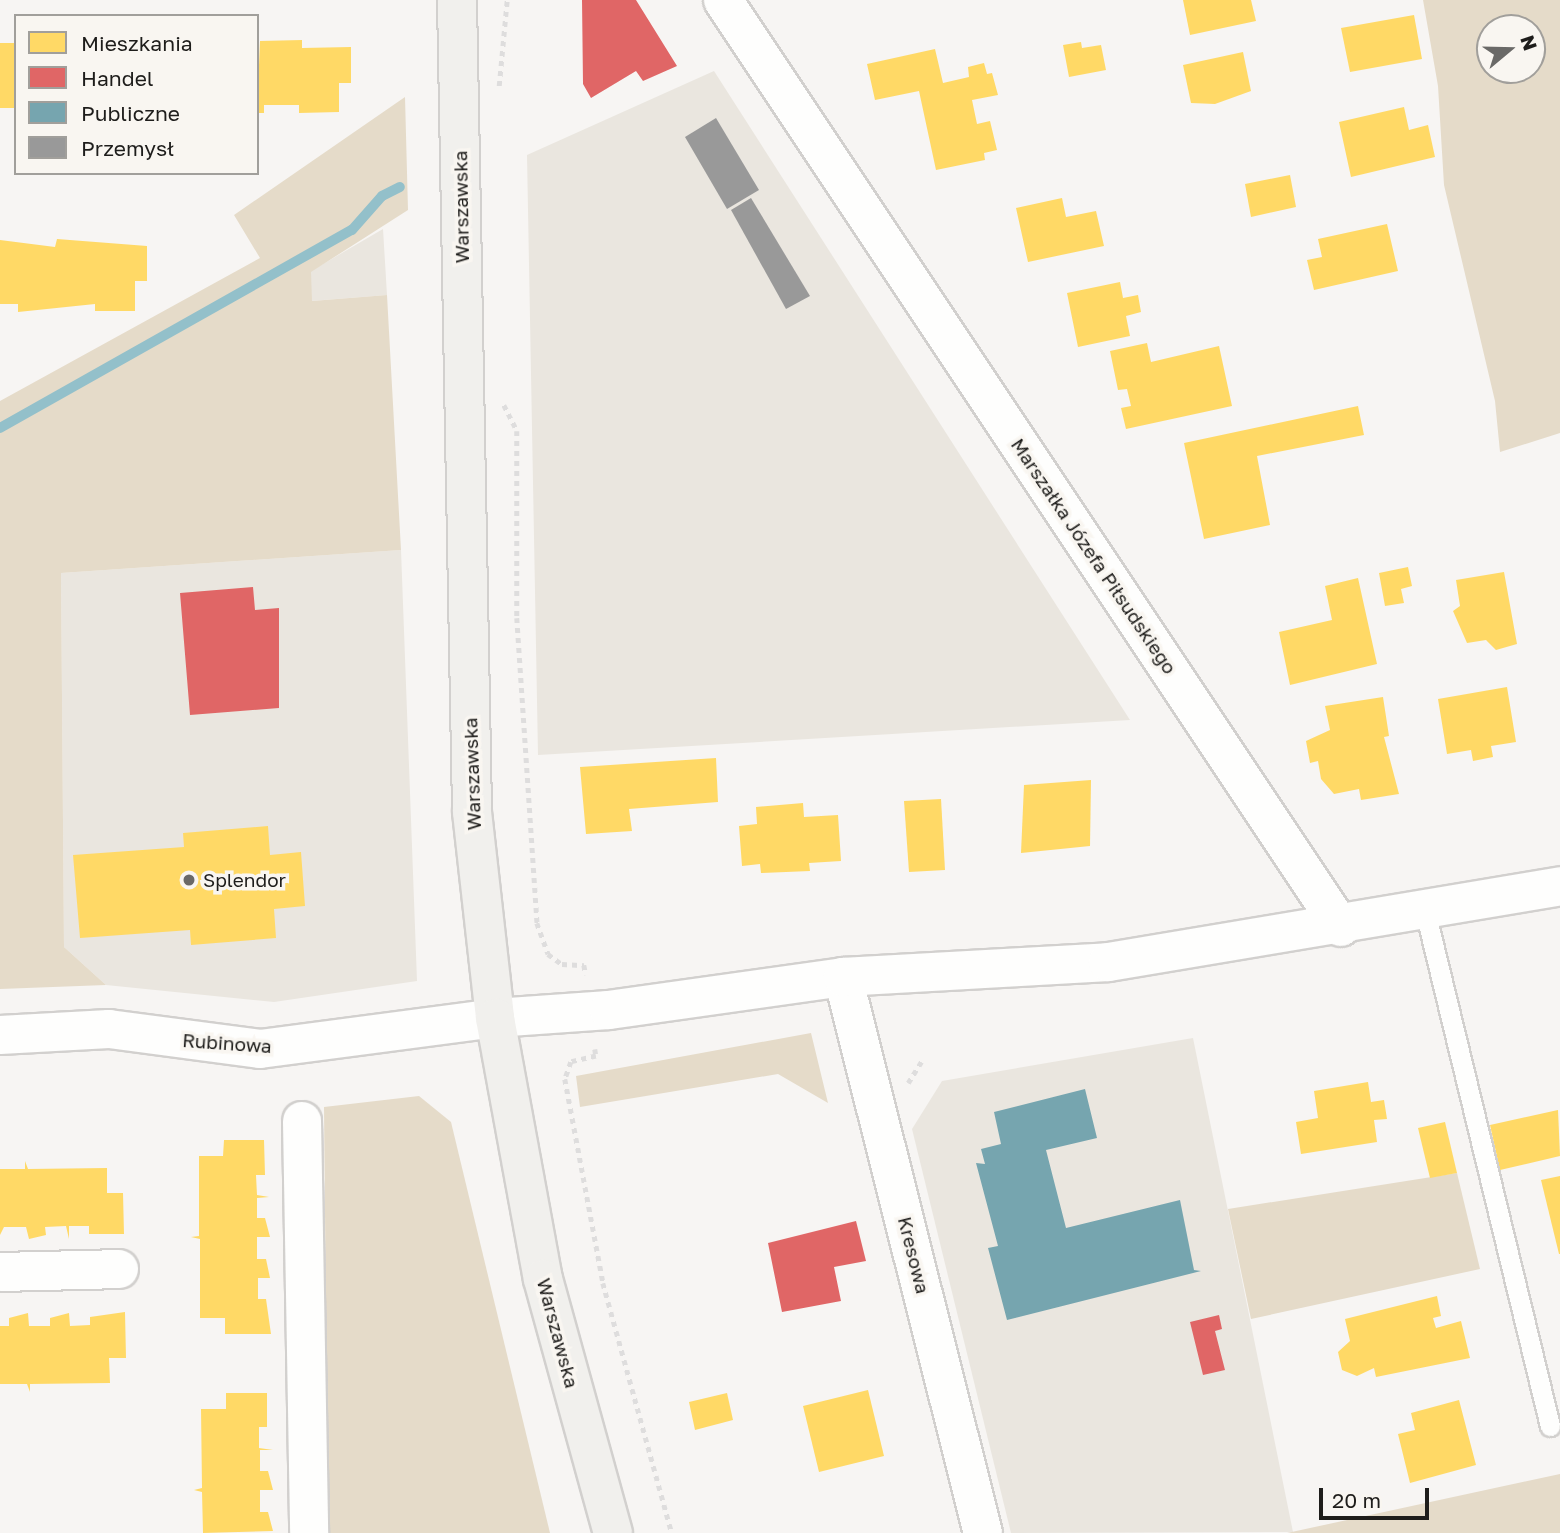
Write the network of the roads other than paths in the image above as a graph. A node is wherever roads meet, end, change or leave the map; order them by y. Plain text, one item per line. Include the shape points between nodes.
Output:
1 (457, 0) edge
2 (723, 0) edge
3 (1560, 886) edge
4 (1425, 911) junction
5 (1341, 926) junction
6 (843, 977) junction
7 (495, 1018) junction
8 (0, 1035) edge
9 (302, 1121) dead end
10 (118, 1269) dead end
11 (0, 1272) edge
12 (1550, 1426) dead end
13 (309, 1533) edge
14 (613, 1533) edge
15 (983, 1533) edge

1 - 7 main road, Warszawska via 472,812
2 - 5 street, Marszałka Józefa Piłsudskiego
3 - 4 street
4 - 5 street
4 - 12 lane
5 - 6 street via 1108,962
6 - 7 street via 609,1010
6 - 15 street, Kresowa
7 - 8 street, Rubinowa via 260,1049 109,1029
7 - 14 main road, Warszawska via 543,1279
9 - 13 street
10 - 11 street

